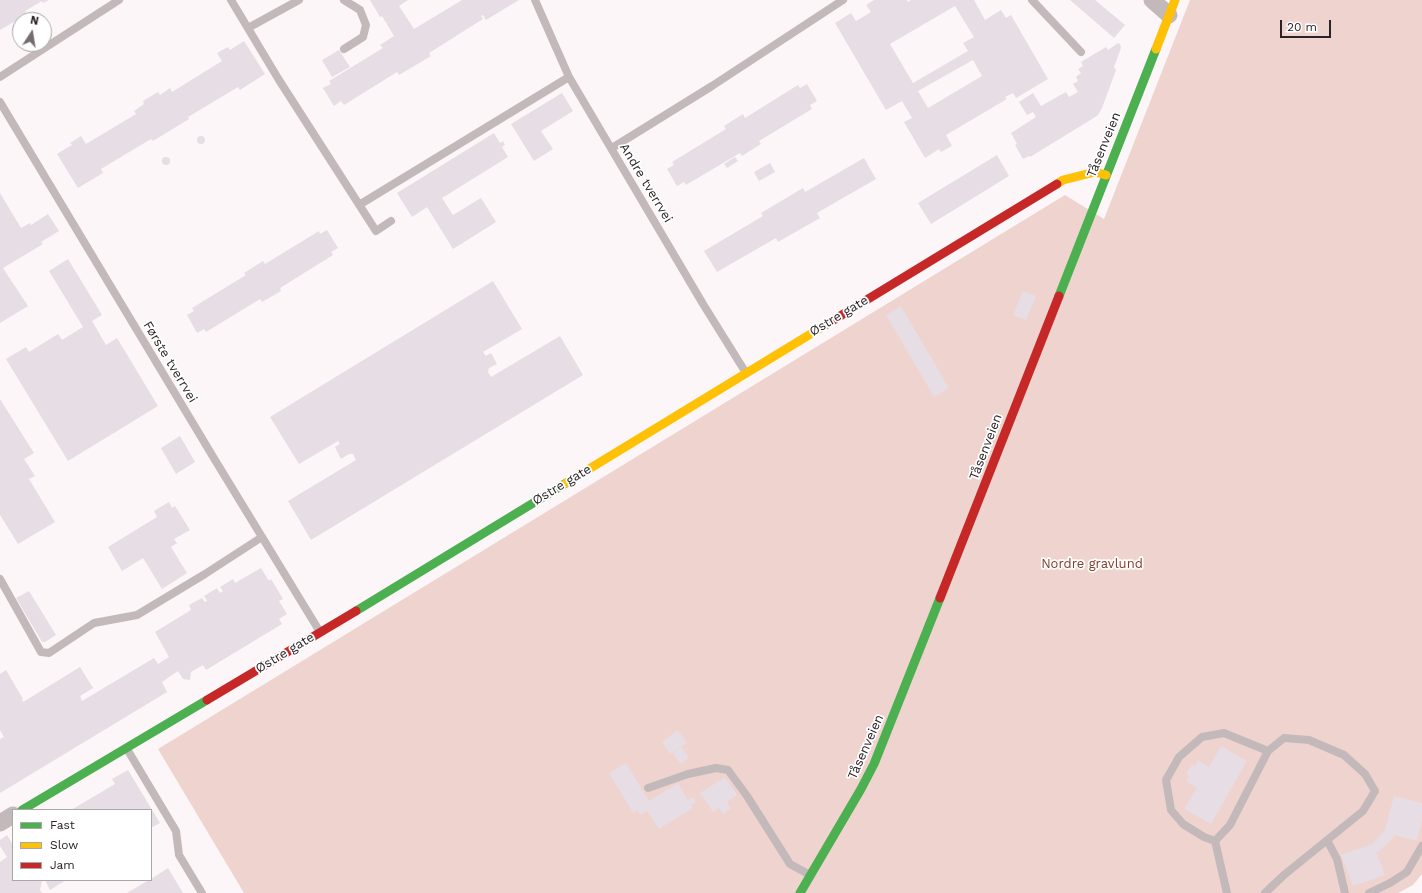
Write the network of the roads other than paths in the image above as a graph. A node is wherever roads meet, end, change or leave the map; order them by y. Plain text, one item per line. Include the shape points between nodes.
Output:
1 (119, 0) edge
2 (231, 0) edge
3 (299, 0) edge
4 (344, 0) edge
5 (535, 0) edge
6 (843, 0) edge
7 (1032, 0) edge
8 (1152, 0) edge
9 (1172, 7) edge
10 (248, 28) junction
11 (344, 49) dead end
12 (1081, 52) dead end
13 (0, 77) edge
14 (568, 77) junction
15 (0, 102) edge
16 (612, 148) junction
17 (1106, 175) junction
18 (359, 205) junction
19 (391, 221) dead end
20 (746, 373) junction
21 (262, 537) junction
22 (0, 579) edge
23 (321, 632) junction
24 (127, 748) junction
25 (1268, 751) junction
26 (648, 788) dead end
27 (24, 809) edge
28 (12, 816) edge
29 (0, 823) edge
30 (1327, 840) junction
31 (1215, 841) junction
32 (1422, 846) edge
33 (811, 875) junction
34 (202, 893) edge
35 (800, 893) edge
36 (1227, 893) edge
37 (1265, 893) edge
38 (1345, 893) edge
39 (1369, 893) edge

1 - 13 lane
2 - 10 lane
3 - 10 lane
4 - 11 lane via 360,10 366,25 363,37
5 - 14 lane, Andre tverrvei
6 - 16 lane
7 - 12 lane
8 - 9 street
9 - 17 street, Tåsenveien
10 - 18 lane via 278,80
14 - 16 lane, Andre tverrvei
14 - 18 lane
15 - 21 lane, Første tverrvei
16 - 20 lane, Andre tverrvei
17 - 20 street, Østre gate via 1095,172 1063,180
17 - 33 street, Tåsenveien via 874,764
18 - 19 lane via 376,231
20 - 23 street, Østre gate
21 - 22 lane via 137,615 94,623 48,653 41,652
21 - 23 lane, Første tverrvei
23 - 24 street, Østre gate
24 - 27 street, Østre gate
24 - 34 lane via 176,830 179,855
25 - 30 lane via 1284,738 1309,740 1344,755 1365,774 1375,791 1362,811
25 - 31 lane via 1230,825
25 - 31 lane via 1224,733 1202,737 1179,757 1166,780 1171,810 1183,824
26 - 33 lane via 688,774 716,768 728,770 748,796 790,864
28 - 29 street
30 - 37 lane
30 - 38 lane via 1337,858
31 - 36 lane
32 - 39 lane via 1407,872
33 - 35 street, Tåsenveien

